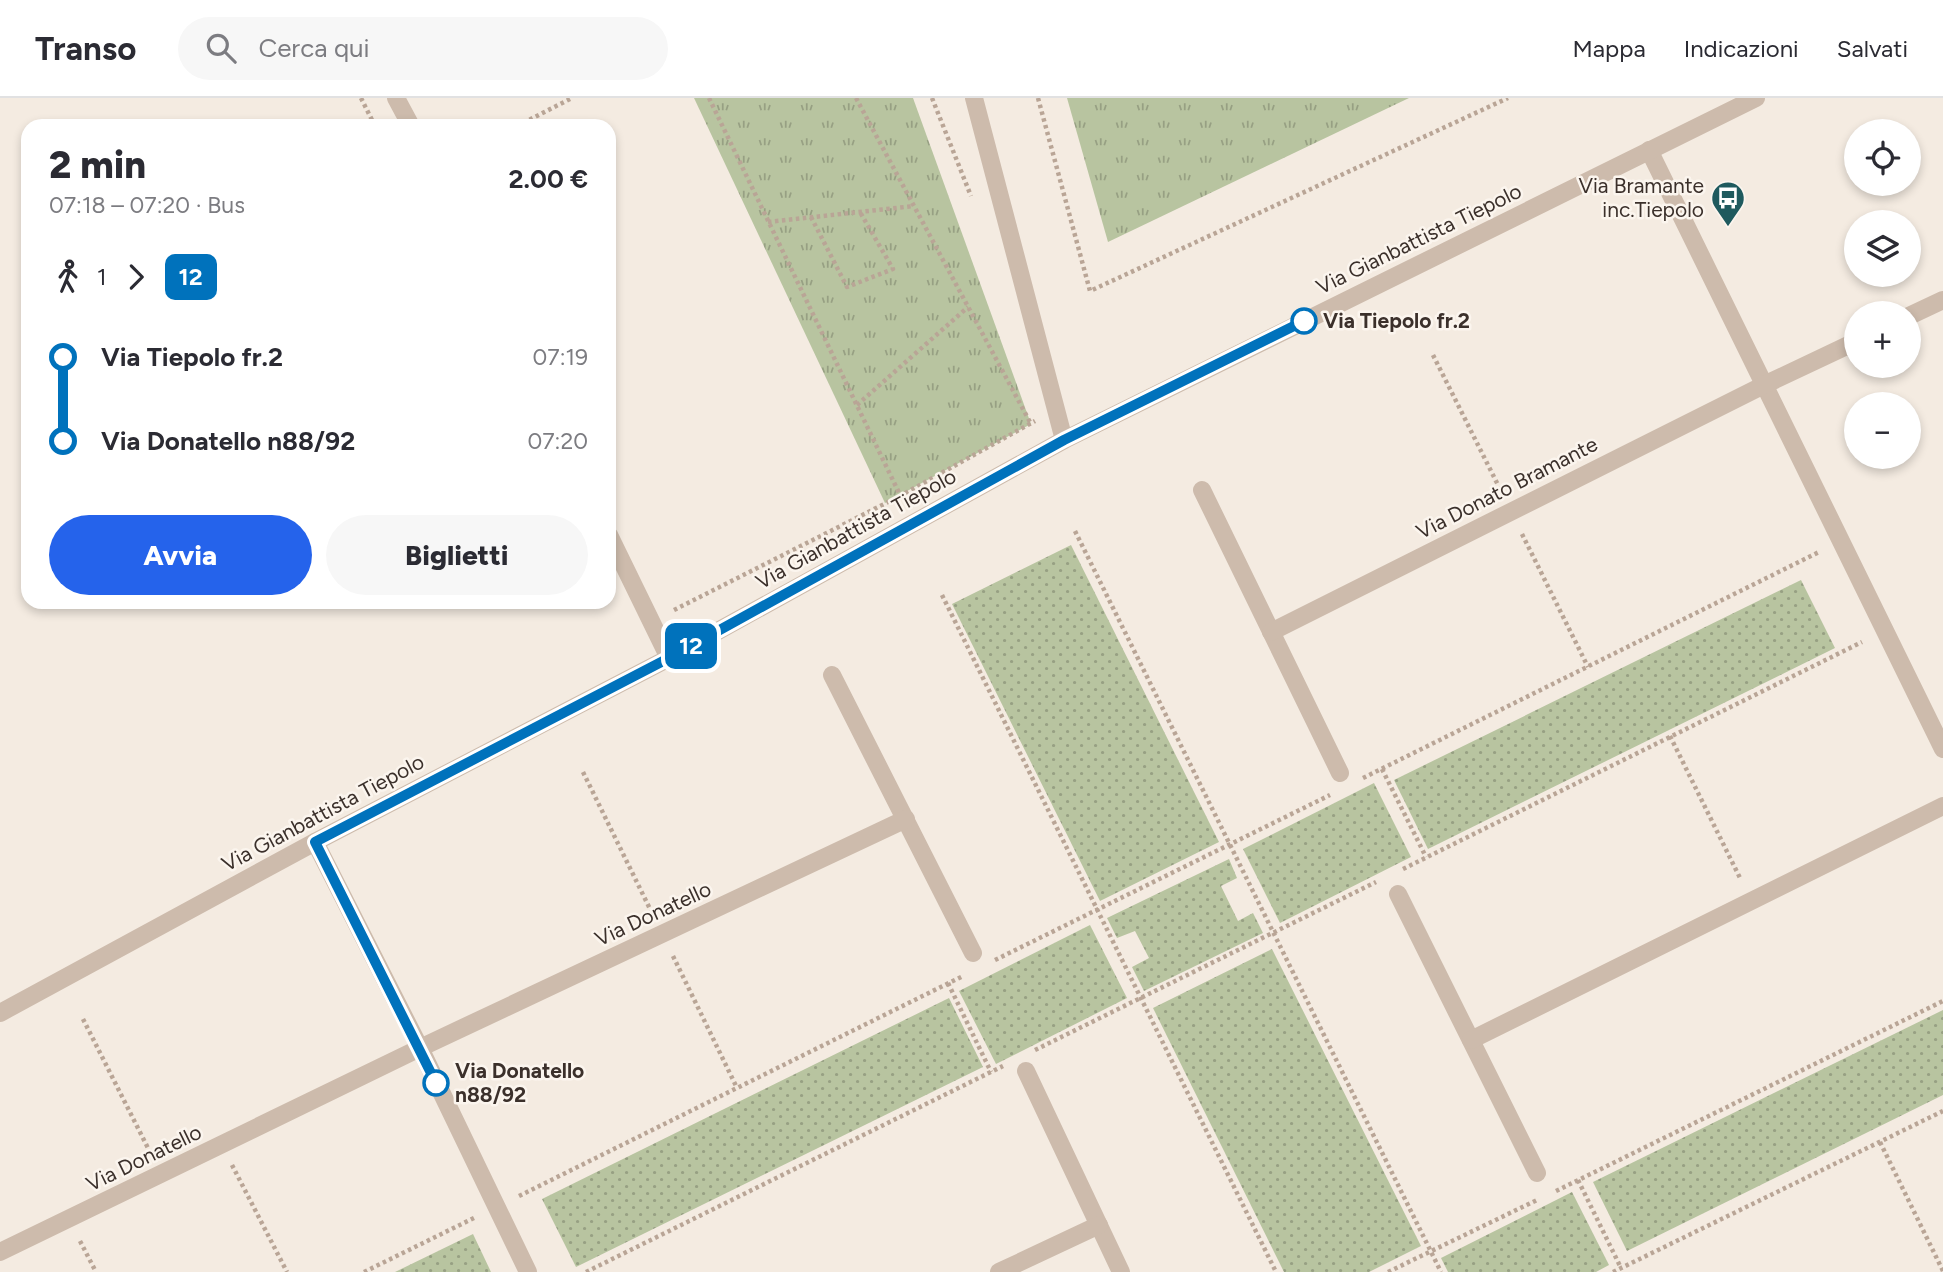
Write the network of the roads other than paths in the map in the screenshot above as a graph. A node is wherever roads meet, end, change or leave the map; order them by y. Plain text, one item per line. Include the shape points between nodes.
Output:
1 (396, 98) edge
2 (974, 98) edge
3 (1756, 98) edge
4 (407, 119) edge
5 (1649, 150) junction
6 (1943, 300) edge
7 (1921, 310) edge
8 (1844, 347) edge
9 (1764, 385) junction
10 (1064, 440) junction
11 (1202, 490) dead end
12 (616, 549) edge
13 (1270, 632) junction
14 (669, 658) junction
15 (832, 675) dead end
16 (1943, 749) edge
17 (1340, 773) dead end
18 (1943, 806) edge
19 (906, 819) junction
20 (315, 842) junction
21 (1398, 894) dead end
22 (973, 953) dead end
23 (0, 1013) edge
24 (1471, 1040) junction
25 (420, 1048) junction
26 (1018, 1067) road end
27 (1538, 1173) dead end
28 (1098, 1225) junction
29 (0, 1252) edge
30 (528, 1272) edge
31 (999, 1272) edge
32 (1121, 1272) edge

1 - 4 street
2 - 10 street
3 - 5 street, Via Gianbattista Tiepolo
5 - 9 street
5 - 10 street, Via Gianbattista Tiepolo
6 - 7 street
8 - 9 street, Via Donato Bramante
9 - 13 street, Via Donato Bramante
9 - 16 street
10 - 14 street, Via Gianbattista Tiepolo
11 - 13 street
12 - 14 street
13 - 17 street
14 - 20 street, Via Gianbattista Tiepolo
15 - 19 street
18 - 24 street
19 - 22 street
19 - 25 street, Via Donatello
20 - 23 street, Via Gianbattista Tiepolo
20 - 25 street
21 - 24 street
24 - 27 street
25 - 29 street, Via Donatello
25 - 30 street
26 - 28 street
28 - 31 street
28 - 32 street

